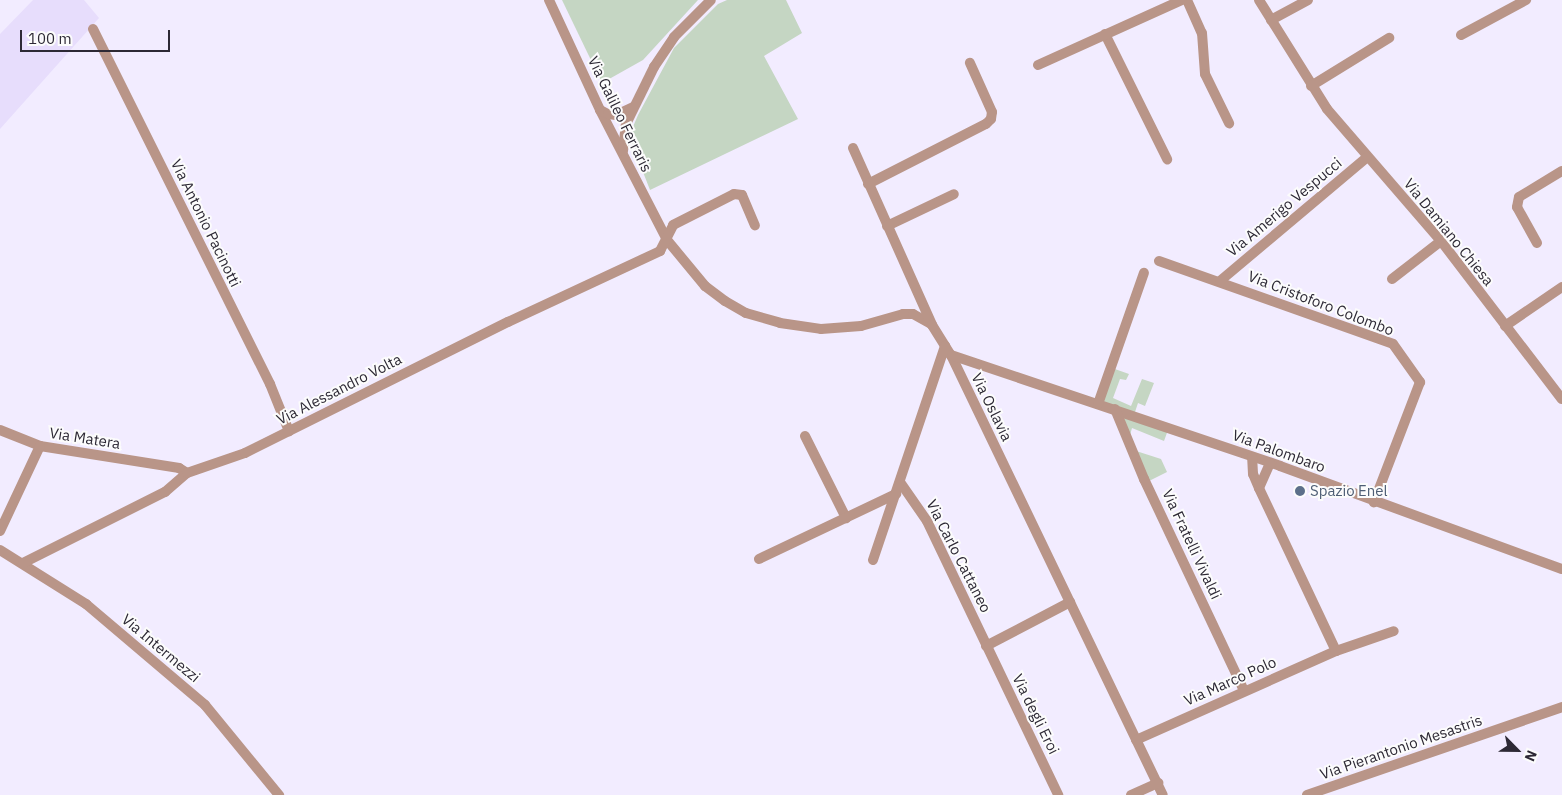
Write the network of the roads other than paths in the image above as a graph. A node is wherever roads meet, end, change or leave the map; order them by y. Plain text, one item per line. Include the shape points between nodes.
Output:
1 (550, 0) edge
2 (711, 0) edge
3 (1182, 0) edge
4 (1187, 0) edge
5 (1259, 0) edge
6 (1308, 0) edge
7 (1526, 0) edge
8 (1271, 20) junction
9 (93, 29) dead end
10 (1105, 34) junction
11 (1461, 35) dead end
12 (1389, 38) dead end
13 (970, 62) dead end
14 (1038, 64) dead end
15 (1311, 86) junction
16 (633, 107) junction
17 (600, 110) junction
18 (616, 115) junction
19 (1229, 123) dead end
20 (626, 124) junction
21 (609, 126) junction
22 (853, 148) dead end
23 (623, 155) junction
24 (1367, 157) junction
25 (1167, 159) dead end
26 (1562, 171) edge
27 (868, 184) junction
28 (954, 194) dead end
29 (755, 224) dead end
30 (888, 226) junction
31 (667, 240) junction
32 (1441, 241) junction
33 (1537, 243) dead end
34 (1159, 261) dead end
35 (1144, 273) dead end
36 (1392, 279) dead end
37 (1220, 281) junction
38 (1562, 287) edge
39 (932, 325) junction
40 (1505, 326) junction
41 (945, 346) junction
42 (951, 355) junction
43 (1562, 397) edge
44 (1098, 404) junction
45 (1115, 409) junction
46 (0, 430) edge
47 (289, 431) junction
48 (805, 436) dead end
49 (40, 446) junction
50 (1252, 457) junction
51 (1270, 463) junction
52 (187, 473) junction
53 (900, 482) junction
54 (1259, 488) junction
55 (896, 494) junction
56 (1374, 502) junction
57 (846, 518) junction
58 (0, 531) edge
59 (0, 550) edge
60 (759, 558) dead end
61 (873, 560) dead end
62 (23, 563) junction
63 (1562, 569) edge
64 (1070, 602) junction
65 (1394, 631) dead end
66 (986, 646) junction
67 (1336, 651) junction
68 (1244, 691) junction
69 (1562, 707) edge
70 (1136, 740) junction
71 (1158, 783) junction
72 (279, 795) edge
73 (1058, 795) edge
74 (1131, 795) edge
75 (1164, 795) edge
76 (1307, 795) edge

1 - 17 street, Via Galileo Ferraris
2 - 16 street via 674,37
3 - 10 street
4 - 19 street via 1202,33 1205,74
5 - 8 street, Via Damiano Chiesa
6 - 8 street
7 - 11 street
8 - 15 street, Via Damiano Chiesa
9 - 47 street, Via Antonio Pacinotti via 270,384
10 - 14 street
10 - 25 street
12 - 15 street
13 - 27 street via 992,112 986,124
15 - 24 street, Via Damiano Chiesa
16 - 18 street
16 - 20 street
17 - 18 street
17 - 21 street, Via Galileo Ferraris
18 - 21 street
20 - 21 street
20 - 23 street
21 - 23 street, Via Galileo Ferraris
22 - 27 street, Via Oslavia
23 - 31 street, Via Galileo Ferraris
24 - 32 street, Via Damiano Chiesa
24 - 37 street, Via Amerigo Vespucci
26 - 33 street via 1519,198 1517,207
27 - 30 street, Via Oslavia
28 - 30 street
29 - 31 street, Via Alessandro Volta via 742,195 734,194 673,225
30 - 39 street, Via Oslavia
31 - 39 street via 705,286 746,313 780,323 821,329 861,326 903,314 919,316
31 - 47 street, Via Alessandro Volta via 660,251
32 - 36 street
32 - 40 street, Via Damiano Chiesa
34 - 37 street, Via Cristoforo Colombo
35 - 44 street
37 - 56 street, Via Cristoforo Colombo via 1393,344 1420,382
38 - 40 street
39 - 41 street, Via Oslavia
40 - 43 street, Via Damiano Chiesa
41 - 42 street, Via Oslavia
41 - 53 street
42 - 44 street, Via Palombaro
42 - 64 street, Via Oslavia
44 - 45 street, Via Palombaro
45 - 50 street, Via Palombaro
45 - 68 street, Via Fratelli Vivaldi via 1144,479
46 - 49 street
47 - 52 street, Via Alessandro Volta via 245,453
48 - 57 street
49 - 52 street, Via Matera via 179,468
49 - 58 street, Via Matera
50 - 51 street, Via Palombaro
50 - 54 street via 1253,474
51 - 54 street
51 - 56 street, Via Palombaro
52 - 62 street, Via Alessandro Volta via 165,492
53 - 55 street
53 - 66 street, Via Carlo Cattaneo via 927,521
54 - 67 street
55 - 57 street
55 - 61 street
56 - 63 street, Via Palombaro
57 - 60 street
59 - 62 street, Via Intermezzi
62 - 72 street, Via Intermezzi via 86,604 205,705
64 - 66 street
64 - 70 street, Via Oslavia
65 - 67 street, Via Marco Polo
66 - 73 street, Via degli Eroi
67 - 68 street, Via Marco Polo
68 - 70 street, Via Marco Polo
69 - 76 street, Via Pierantonio Mesastris
70 - 71 street, Via Oslavia
71 - 74 street
71 - 75 street, Via Oslavia

